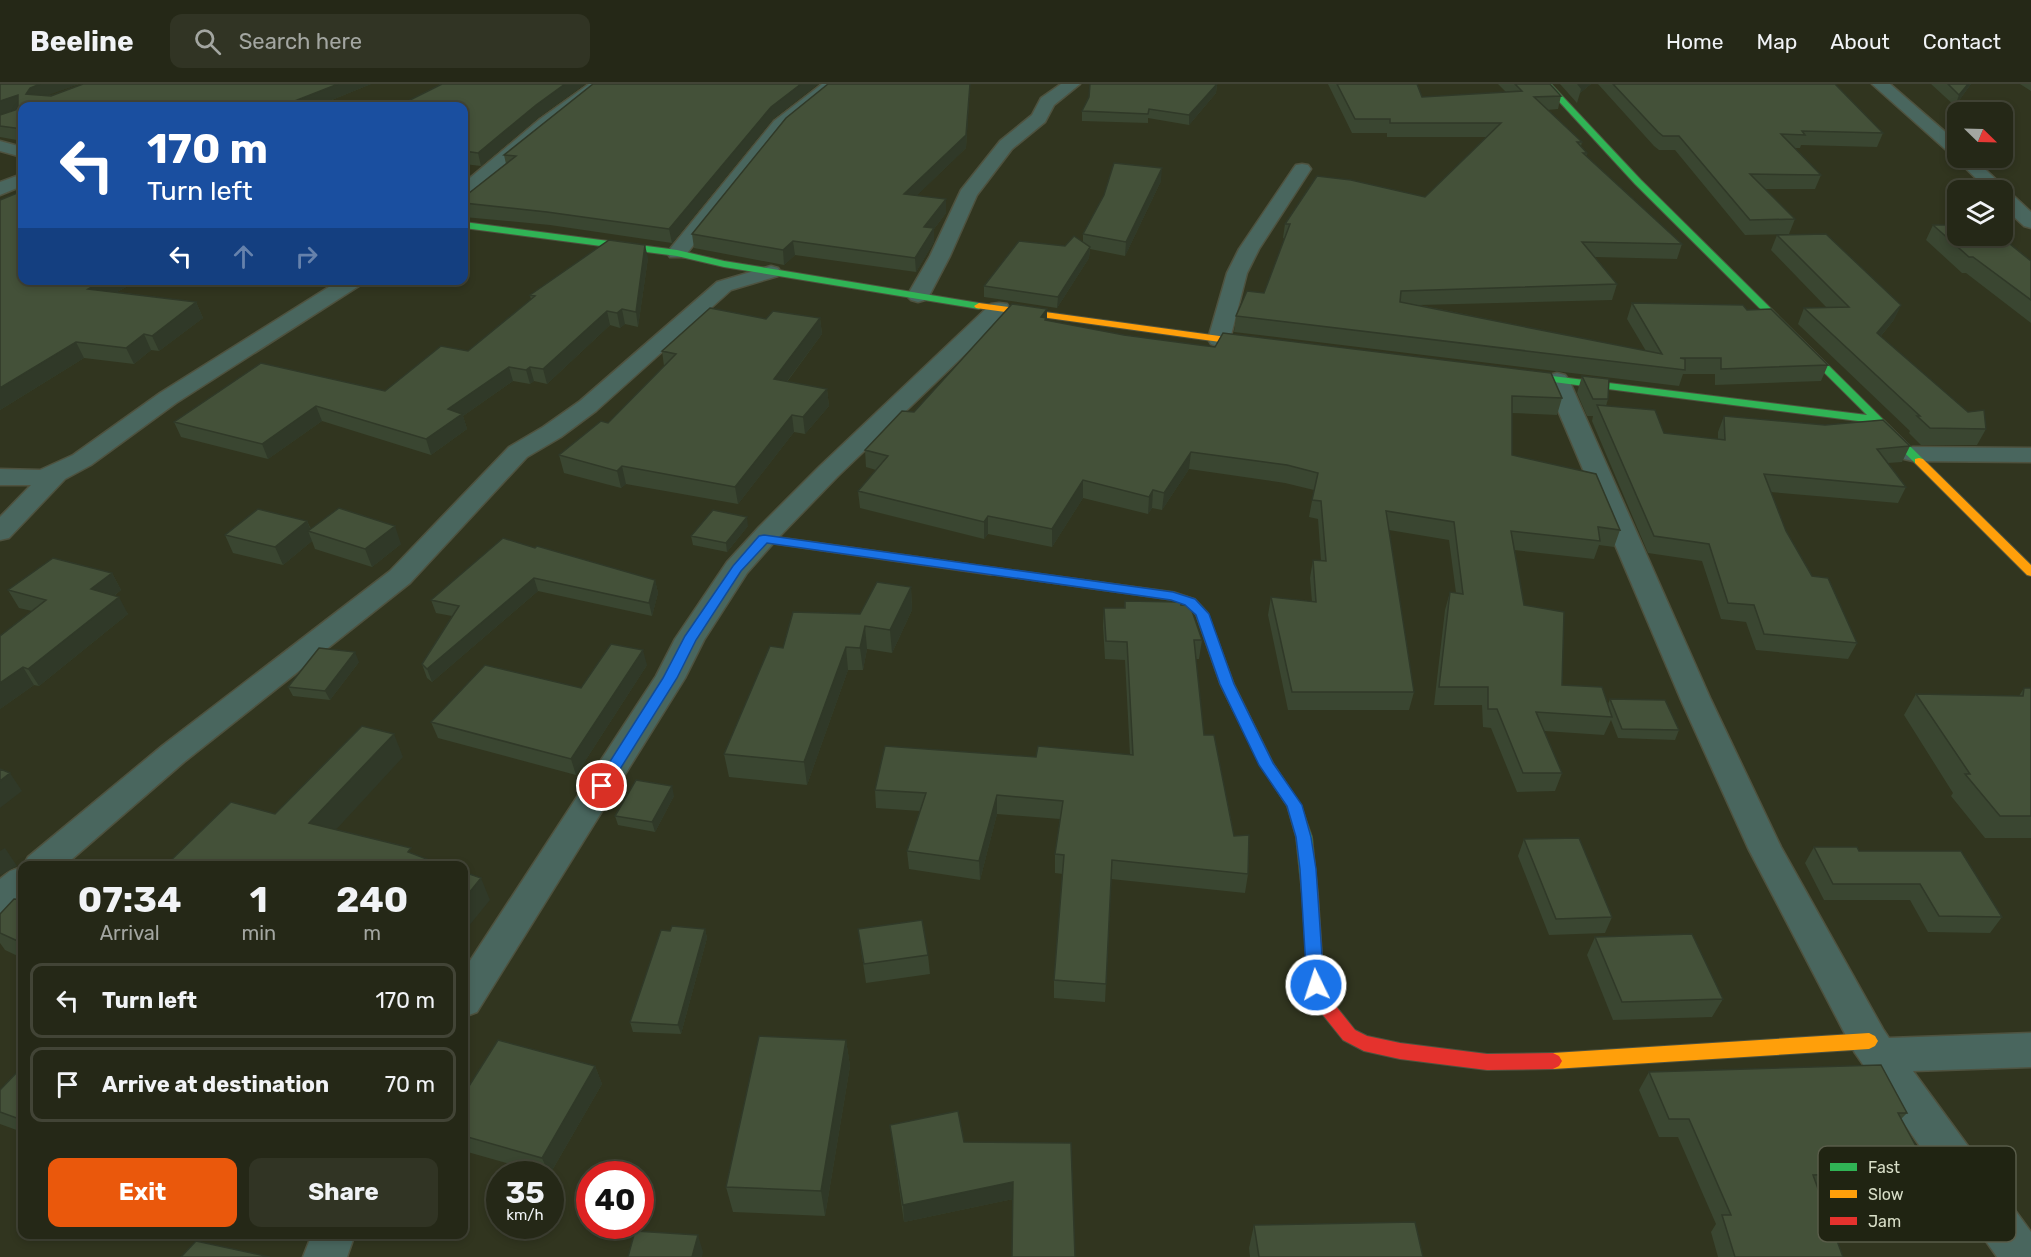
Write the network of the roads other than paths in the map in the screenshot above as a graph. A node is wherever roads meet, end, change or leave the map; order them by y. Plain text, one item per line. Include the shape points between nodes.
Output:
1 (599, 84) edge
2 (832, 84) edge
3 (1072, 84) edge
4 (1547, 84) edge
5 (1880, 84) edge
6 (1947, 143) edge
7 (0, 146) edge
8 (18, 151) edge
9 (1974, 168) edge
10 (1302, 169) dead end
11 (1987, 180) edge
12 (18, 182) edge
13 (0, 189) edge
14 (468, 189) edge
15 (2013, 205) edge
16 (2031, 222) edge
17 (468, 226) edge
18 (677, 253) junction
19 (771, 272) joint
20 (724, 275) junction
21 (347, 285) edge
22 (918, 296) junction
23 (999, 309) junction
24 (1219, 339) junction
25 (1277, 346) edge
26 (1499, 373) edge
27 (1557, 380) junction
28 (1878, 420) junction
29 (1913, 454) junction
30 (2031, 455) edge
31 (56, 474) junction
32 (0, 477) edge
33 (0, 532) edge
34 (764, 538) junction
35 (2031, 572) edge
36 (46, 861) edge
37 (18, 884) edge
38 (0, 900) edge
39 (468, 995) edge
40 (1874, 1048) junction
41 (2031, 1050) edge
42 (1946, 1146) edge
43 (332, 1239) edge
44 (2013, 1242) edge
45 (325, 1257) edge
46 (2023, 1257) edge

1 - 14 street
2 - 18 street via 780,125
3 - 22 street via 1047,102 1039,118 991,163 969,194
4 - 28 street via 1638,182
5 - 6 street
7 - 8 street
9 - 11 street
10 - 24 street via 1237,273
12 - 13 street
15 - 16 street
17 - 18 street
18 - 20 street
19 - 20 street
19 - 22 street
20 - 36 street via 596,399 518,452 400,577 173,754
21 - 31 street
22 - 23 street
23 - 24 street
23 - 34 street
24 - 25 street
26 - 27 street
27 - 28 street
27 - 40 street via 1766,848
28 - 29 street
29 - 30 street
29 - 35 street
31 - 32 street via 41,478
31 - 33 street
34 - 39 street via 737,568 690,639 670,678
34 - 40 street via 1173,596 1190,602 1202,614 1227,684 1267,765 1294,805 1308,869 1316,985 1348,1035 1364,1043 1487,1062
37 - 38 street
40 - 41 street
40 - 42 street
43 - 45 street
44 - 46 street

